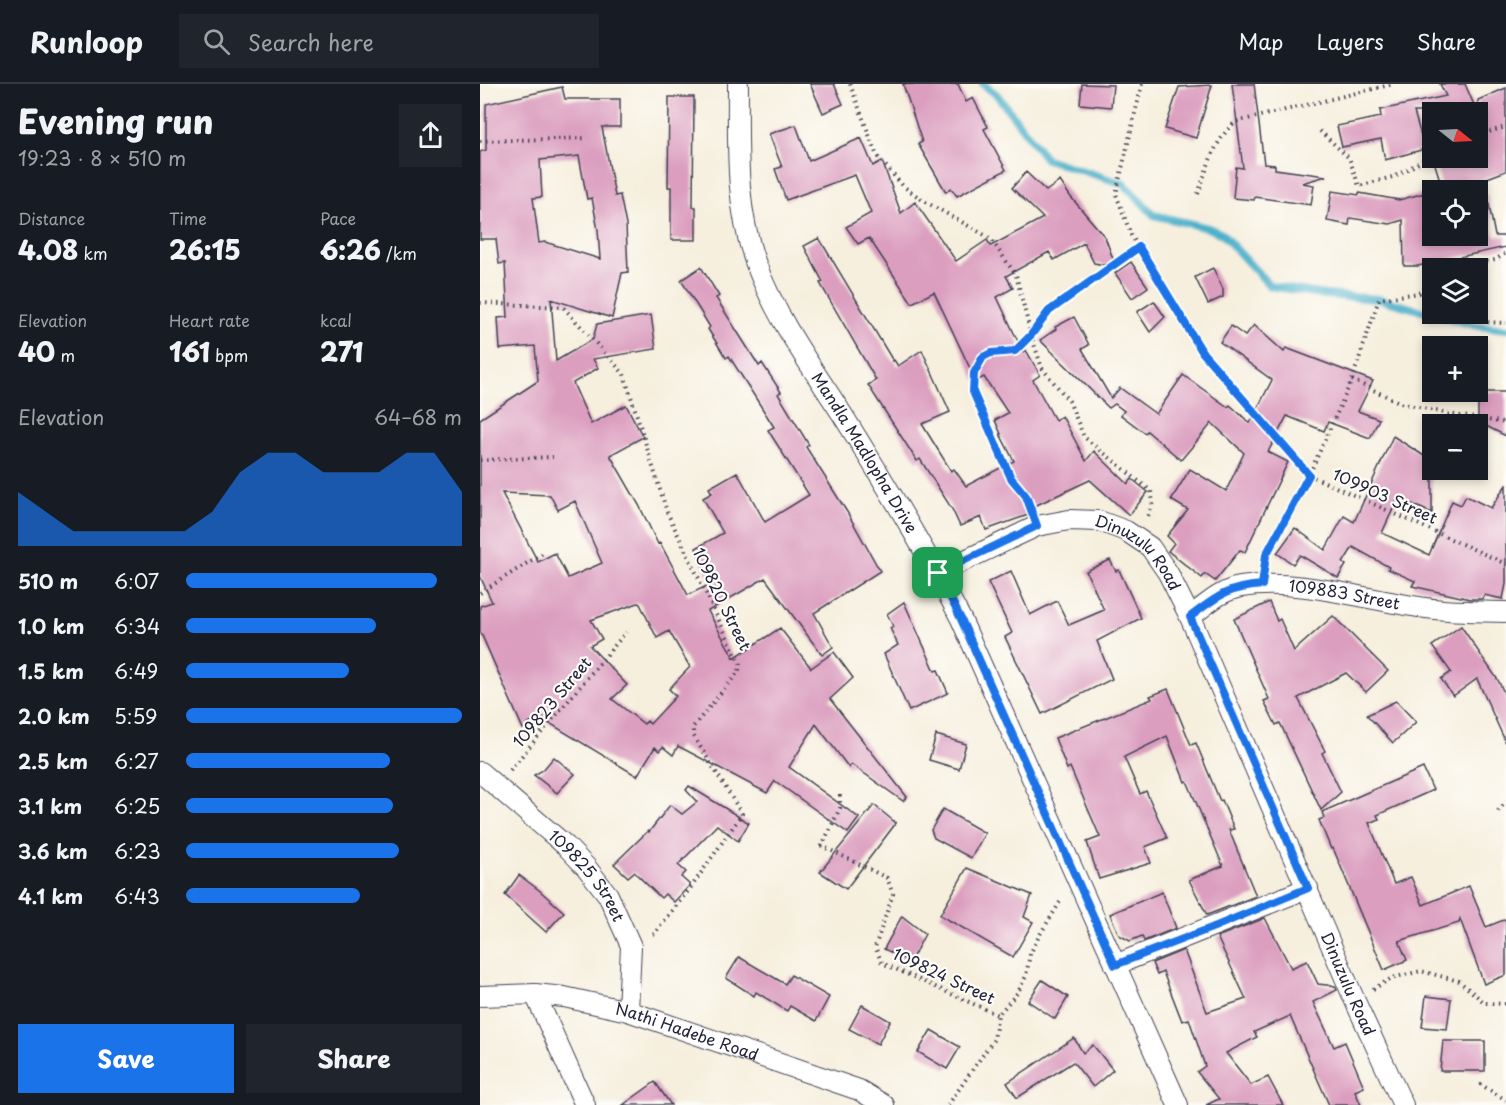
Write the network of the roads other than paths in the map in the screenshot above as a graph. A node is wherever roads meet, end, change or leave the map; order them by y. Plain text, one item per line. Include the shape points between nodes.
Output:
1 (738, 84) edge
2 (938, 573) junction
3 (1506, 612) edge
4 (1190, 617) junction
5 (480, 772) edge
6 (1308, 888) junction
7 (1115, 965) junction
8 (535, 994) junction
9 (480, 996) edge
10 (628, 1011) junction
11 (585, 1105) edge
12 (884, 1105) edge
13 (1178, 1105) edge
14 (1403, 1105) edge

1 - 2 street, Mandla Madlopha Drive via 738,153 744,217 756,264 779,315
2 - 4 street, Dinuzulu Road via 1037,526 1069,520 1099,521 1126,531 1150,547
2 - 7 street, Mandla Madlopha Drive
3 - 4 street, 109883 Street via 1420,608 1314,588 1262,585 1224,592
4 - 6 street, Dinuzulu Road
5 - 10 street, 109825 Street via 566,846 608,895 631,946
6 - 7 street
6 - 14 street, Dinuzulu Road
7 - 13 street, Mandla Madlopha Drive
8 - 9 street, Nathi Hadebe Road
8 - 10 street, Nathi Hadebe Road
8 - 11 street
10 - 12 street, Nathi Hadebe Road via 849,1086

